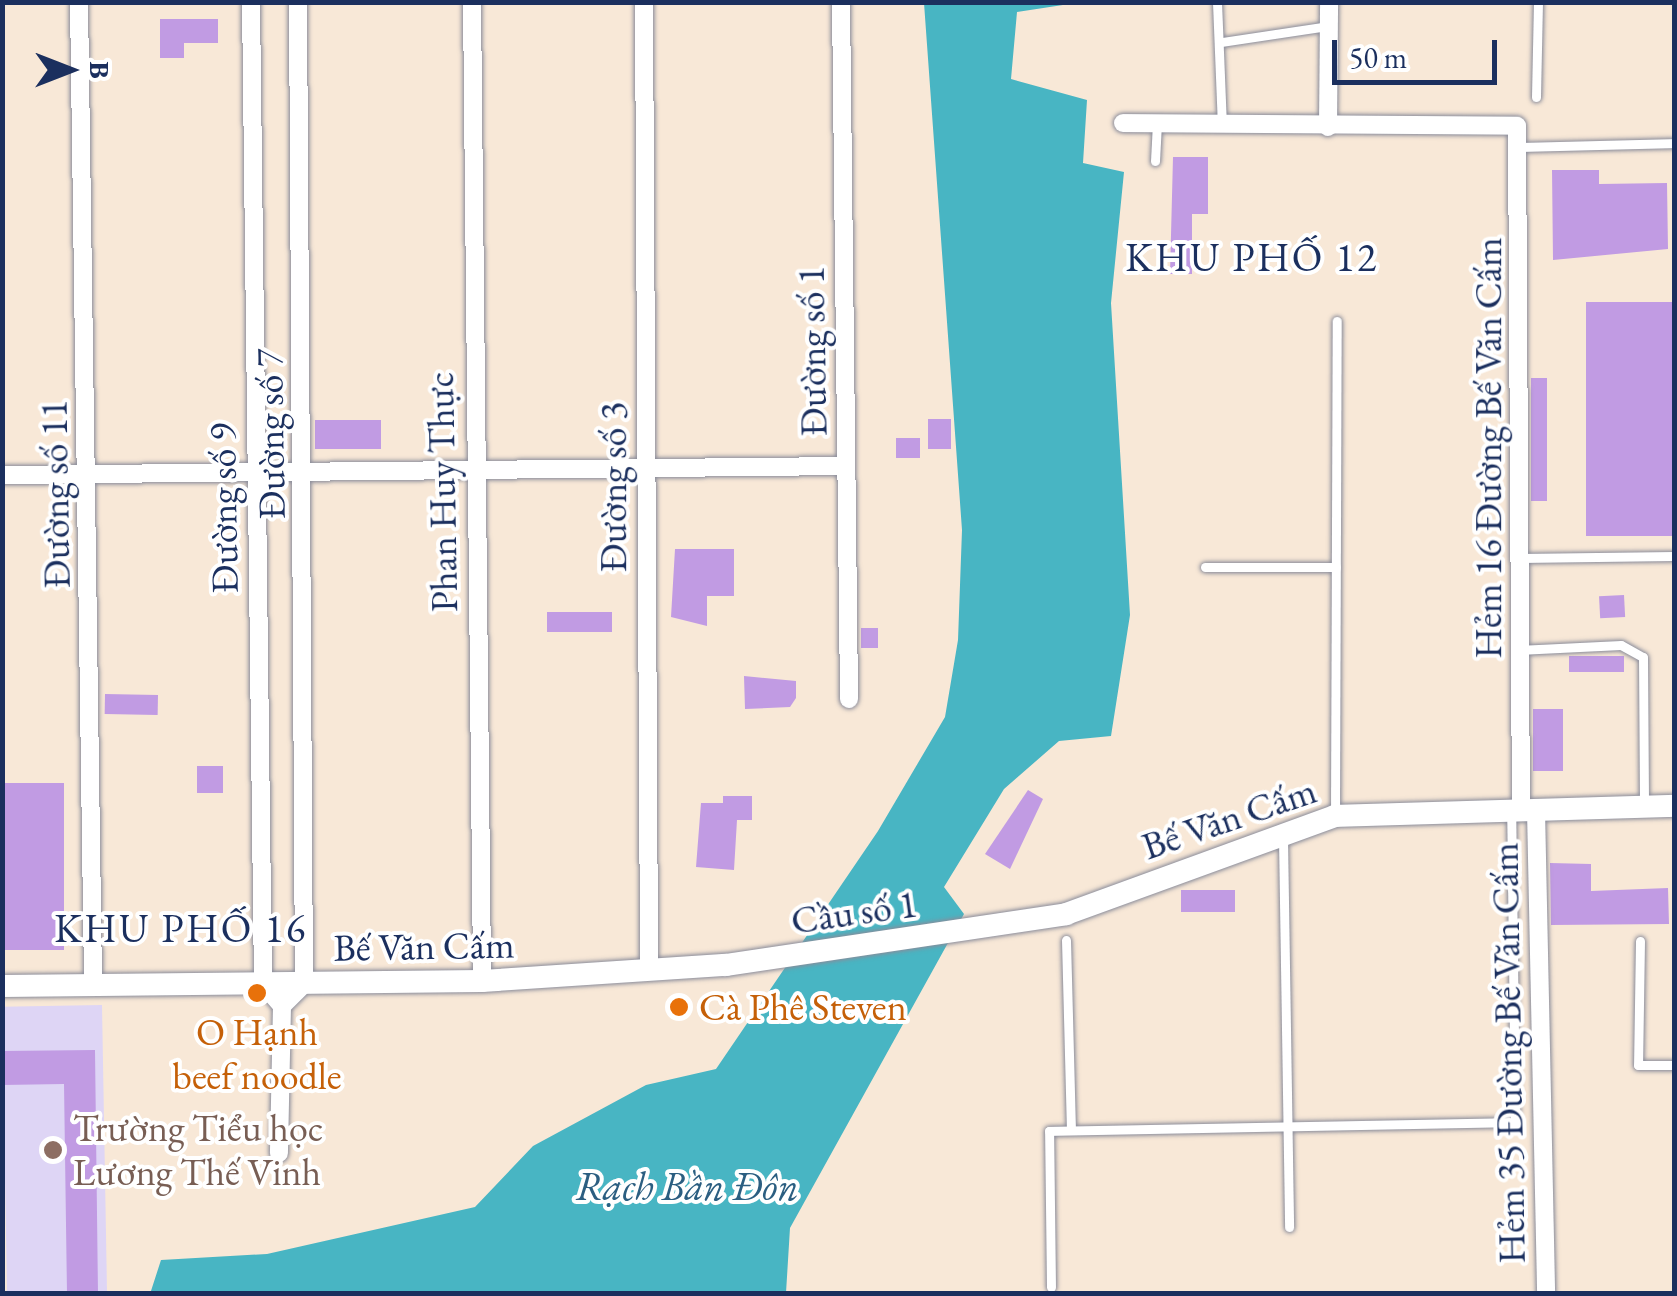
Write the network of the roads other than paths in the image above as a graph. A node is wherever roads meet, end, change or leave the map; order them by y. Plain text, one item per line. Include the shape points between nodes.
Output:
1 (79, 2) edge
2 (251, 2) edge
3 (298, 2) edge
4 (472, 2) edge
5 (644, 2) edge
6 (841, 2) edge
7 (1217, 2) edge
8 (1330, 2) edge
9 (1538, 2) edge
10 (1330, 26) junction
11 (1222, 42) junction
12 (1536, 97) dead end
13 (1158, 120) junction
14 (1123, 123) dead end
15 (1222, 125) junction
16 (1328, 127) junction
17 (1674, 143) edge
18 (1524, 147) junction
19 (1155, 161) dead end
20 (1337, 321) dead end
21 (645, 466) junction
22 (846, 466) junction
23 (473, 468) junction
24 (304, 470) junction
25 (255, 471) junction
26 (88, 474) junction
27 (2, 475) edge
28 (1674, 556) edge
29 (1517, 558) junction
30 (1205, 567) dead end
31 (1336, 567) junction
32 (1518, 650) junction
33 (849, 699) dead end
34 (1644, 806) junction
35 (1674, 806) edge
36 (1523, 811) junction
37 (1335, 816) junction
38 (1283, 830) junction
39 (992, 928) joint
40 (1066, 940) dead end
41 (1640, 941) dead end
42 (726, 966) joint
43 (649, 970) junction
44 (482, 981) junction
45 (263, 984) junction
46 (304, 984) junction
47 (92, 985) junction
48 (2, 986) edge
49 (282, 1006) junction
50 (1674, 1065) edge
51 (1288, 1126) junction
52 (1071, 1130) junction
53 (279, 1153) dead end
54 (1289, 1228) dead end
55 (1051, 1287) dead end
56 (1546, 1294) edge

1 - 26 street, Đường số 11
2 - 25 street, Đường số 9
3 - 24 street, Đường số 7
4 - 23 street, Phan Huy Thực
5 - 21 street, Đường số 3
6 - 22 street, Đường số 1
7 - 11 lane
8 - 10 street
9 - 12 lane
10 - 11 lane
10 - 16 street
11 - 15 lane
13 - 14 street
13 - 15 street
13 - 19 lane
15 - 16 street
16 - 18 street via 1517,126
17 - 18 lane
18 - 29 street, Hẻm 16 Đường Bế Văn Cấm
20 - 31 lane
21 - 22 street
21 - 23 street
21 - 43 street, Đường số 3
22 - 33 street, Đường số 1
23 - 24 street
23 - 44 street, Phan Huy Thực
24 - 25 street
24 - 46 street, Đường số 7
25 - 26 street
25 - 45 street, Đường số 9
26 - 27 street
26 - 47 street, Đường số 11
28 - 29 lane
29 - 32 street, Hẻm 16 Đường Bế Văn Cấm
30 - 31 lane
31 - 37 lane
32 - 34 lane via 1620,645 1643,658
32 - 36 street, Hẻm 16 Đường Bế Văn Cấm
34 - 35 street, Bế Văn Cấm
34 - 36 street, Bế Văn Cấm
36 - 37 street, Bế Văn Cấm
36 - 51 lane via 1515,1122
36 - 56 street, Hẻm 35 Đường Bế Văn Cấm
37 - 38 street, Bế Văn Cấm
38 - 39 street, Bế Văn Cấm via 1066,914
38 - 51 lane
39 - 42 street, Cầu số 1
40 - 52 lane
41 - 50 lane via 1638,1064
42 - 43 street, Bế Văn Cấm
43 - 44 street, Bế Văn Cấm
44 - 46 street, Bế Văn Cấm
45 - 46 street, Bế Văn Cấm
45 - 47 street, Bế Văn Cấm
45 - 49 street
46 - 49 street
47 - 48 street, Bế Văn Cấm
49 - 53 street
51 - 52 lane
51 - 54 lane
52 - 55 lane via 1049,1131

